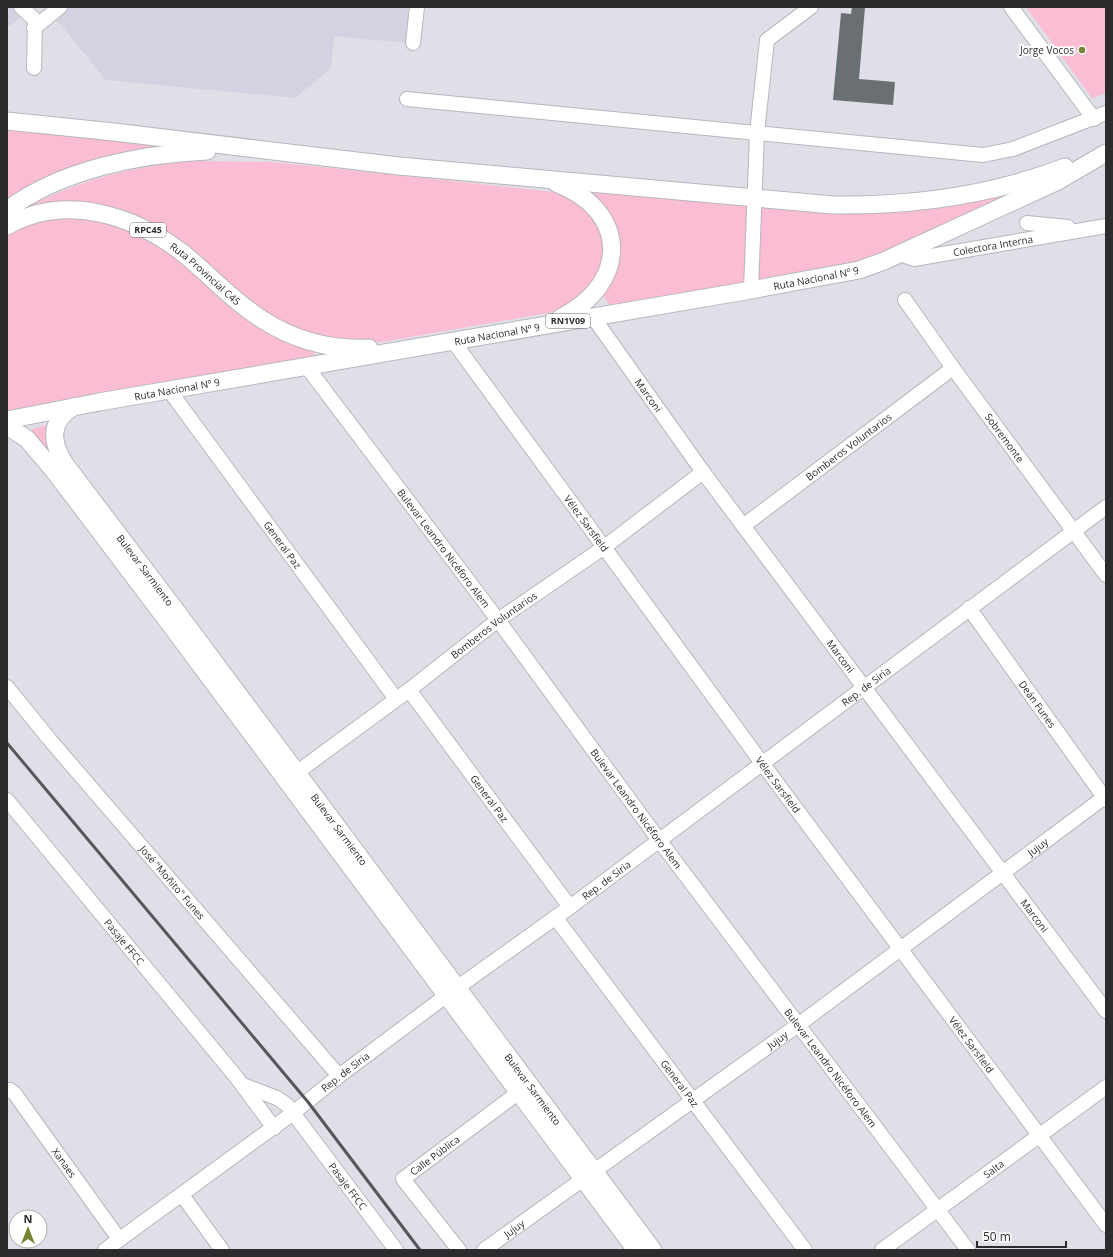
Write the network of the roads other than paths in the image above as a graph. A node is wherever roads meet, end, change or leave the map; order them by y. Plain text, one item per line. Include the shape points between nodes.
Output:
1 (22, 7) edge
2 (60, 7) edge
3 (417, 7) edge
4 (811, 7) edge
5 (1011, 7) edge
6 (34, 28) junction
7 (413, 43) dead end
8 (34, 68) dead end
9 (407, 99) dead end
10 (1100, 116) edge
11 (7, 122) edge
12 (757, 133) junction
13 (1106, 152) edge
14 (290, 154) junction
15 (533, 177) junction
16 (754, 197) junction
17 (7, 210) edge
18 (1027, 223) dead end
19 (7, 226) edge
20 (1106, 226) edge
21 (1088, 229) junction
22 (900, 254) junction
23 (751, 290) junction
24 (905, 300) dead end
25 (593, 317) junction
26 (546, 325) junction
27 (453, 341) junction
28 (427, 346) junction
29 (307, 367) junction
30 (953, 368) junction
31 (169, 390) junction
32 (74, 407) junction
33 (7, 420) edge
34 (7, 426) edge
35 (60, 468) junction
36 (703, 472) junction
37 (1106, 507) edge
38 (743, 526) junction
39 (1074, 531) junction
40 (603, 548) junction
41 (1106, 575) edge
42 (969, 608) junction
43 (498, 620) junction
44 (7, 687) edge
45 (864, 687) junction
46 (409, 690) junction
47 (396, 699) junction
48 (762, 763) junction
49 (291, 776) junction
50 (1105, 798) edge
51 (7, 800) edge
52 (659, 840) junction
53 (1003, 874) junction
54 (570, 907) junction
55 (555, 917) junction
56 (900, 949) junction
57 (452, 991) junction
58 (1106, 1011) edge
59 (798, 1025) junction
60 (339, 1076) junction
61 (241, 1083) junction
62 (1106, 1087) edge
63 (7, 1090) edge
64 (519, 1092) junction
65 (692, 1101) junction
66 (294, 1113) junction
67 (274, 1128) junction
68 (1040, 1136) junction
69 (589, 1175) junction
70 (182, 1195) junction
71 (938, 1210) junction
72 (1106, 1225) edge
73 (119, 1240) junction
74 (105, 1250) edge
75 (222, 1250) edge
76 (396, 1250) edge
77 (459, 1250) edge
78 (484, 1250) edge
79 (636, 1250) edge
80 (653, 1250) edge
81 (805, 1250) edge
82 (882, 1250) edge
83 (968, 1250) edge

1 - 6 street via 35,20
2 - 6 street
3 - 7 street
4 - 12 street via 767,40
5 - 10 street
6 - 8 street
9 - 12 street
10 - 12 street via 1013,149 983,155
11 - 14 main road, Ruta Nacional Nº 9 / RN1V09 via 114,132
12 - 16 street
13 - 16 main road, Ruta Nacional Nº 9 / RN1V09 via 1019,182 934,201 871,206
13 - 22 main road, Ruta Nacional Nº 9 / RN1V09 via 1058,181
14 - 15 main road, Ruta Nacional Nº 9 / RN1V09
14 - 17 main road via 211,151 111,164 75,175
15 - 16 main road, Ruta Nacional Nº 9 / RN1V09
15 - 26 main road, RN1V09 via 566,187 584,197 604,221 611,245 608,271 600,288 585,304
16 - 23 street
18 - 21 street, Colectora Interna
19 - 28 main road, Ruta Provincial C45 / RPC45 via 34,214 66,210 108,214 164,239 264,321 298,338 328,346
20 - 21 street, Colectora Interna
21 - 22 street, Colectora Interna via 914,259
22 - 23 main road, Ruta Nacional Nº 9 / RN1V09 via 859,270
23 - 25 main road, Ruta Nacional Nº 9 / RN1V09
24 - 30 street, Sobremonte
25 - 26 main road, Ruta Nacional Nº 9 / RN1V09
25 - 36 street, Marconi
26 - 27 main road, Ruta Nacional Nº 9 / RN1V09
27 - 28 main road, Ruta Nacional Nº 9 / RN1V09
27 - 40 street, Vélez Sarsfield
28 - 29 main road, Ruta Nacional Nº 9 / RN1V09
29 - 31 main road, Ruta Nacional Nº 9 / RN1V09
29 - 43 street, Bulevar Leandro Nicéforo Alem
30 - 38 street, Bomberos Voluntarios
30 - 39 street, Sobremonte
31 - 32 main road, Ruta Nacional Nº 9 / RN1V09
31 - 47 street, General Paz
32 - 33 main road, Ruta Nacional Nº 9 / RN1V09
32 - 35 main road, Bulevar Sarmiento via 62,415 54,434
34 - 35 main road, Bulevar Sarmiento via 27,439
35 - 49 main road, Bulevar Sarmiento
36 - 38 street, Marconi
36 - 40 street, Bomberos Voluntarios
37 - 39 street, Rep. de Siria
38 - 45 street, Marconi
39 - 41 street, Sobremonte
39 - 42 street, Rep. de Siria
40 - 43 street, Bomberos Voluntarios
40 - 48 street, Vélez Sarsfield
42 - 45 street, Rep. de Siria
42 - 50 street, Deán Funes
43 - 46 street, Bomberos Voluntarios
43 - 52 street, Bulevar Leandro Nicéforo Alem
44 - 60 street, José "Moñito" Funes
45 - 48 street, Rep. de Siria
45 - 53 street, Marconi
46 - 47 street, Bomberos Voluntarios
46 - 54 street, General Paz
47 - 49 street, Bomberos Voluntarios
48 - 52 street, Rep. de Siria
48 - 56 street, Vélez Sarsfield
49 - 57 main road, Bulevar Sarmiento
50 - 53 street, Jujuy
51 - 61 street, Pasaje FFCC
52 - 54 street, Rep. de Siria
52 - 59 street, Bulevar Leandro Nicéforo Alem
53 - 56 street, Jujuy
53 - 58 street, Marconi
54 - 55 street, Rep. de Siria
55 - 57 street, Rep. de Siria
55 - 65 street, General Paz
56 - 59 street, Jujuy
56 - 68 street, Vélez Sarsfield
57 - 60 street, Rep. de Siria
57 - 64 main road, Bulevar Sarmiento
57 - 69 main road, Bulevar Sarmiento
59 - 65 street, Jujuy
59 - 71 street, Bulevar Leandro Nicéforo Alem
60 - 66 street, Rep. de Siria
61 - 66 street, Pasaje FFCC via 277,1098
61 - 67 street, Pasaje FFCC
62 - 68 street, Salta
63 - 73 street, Xanaes via 15,1094
64 - 69 main road, Bulevar Sarmiento
64 - 77 street, Calle Pública via 403,1179
65 - 69 street, Jujuy
65 - 81 street, General Paz
66 - 67 street, Rep. de Siria
66 - 76 street, Pasaje FFCC
67 - 70 street, Rep. de Siria
68 - 71 street, Salta
68 - 72 street, Vélez Sarsfield
69 - 78 street, Jujuy
69 - 79 main road, Bulevar Sarmiento
69 - 80 main road, Bulevar Sarmiento
70 - 73 street, Rep. de Siria
70 - 75 street
71 - 82 street, Salta
71 - 83 street, Bulevar Leandro Nicéforo Alem
73 - 74 street, Rep. de Siria

